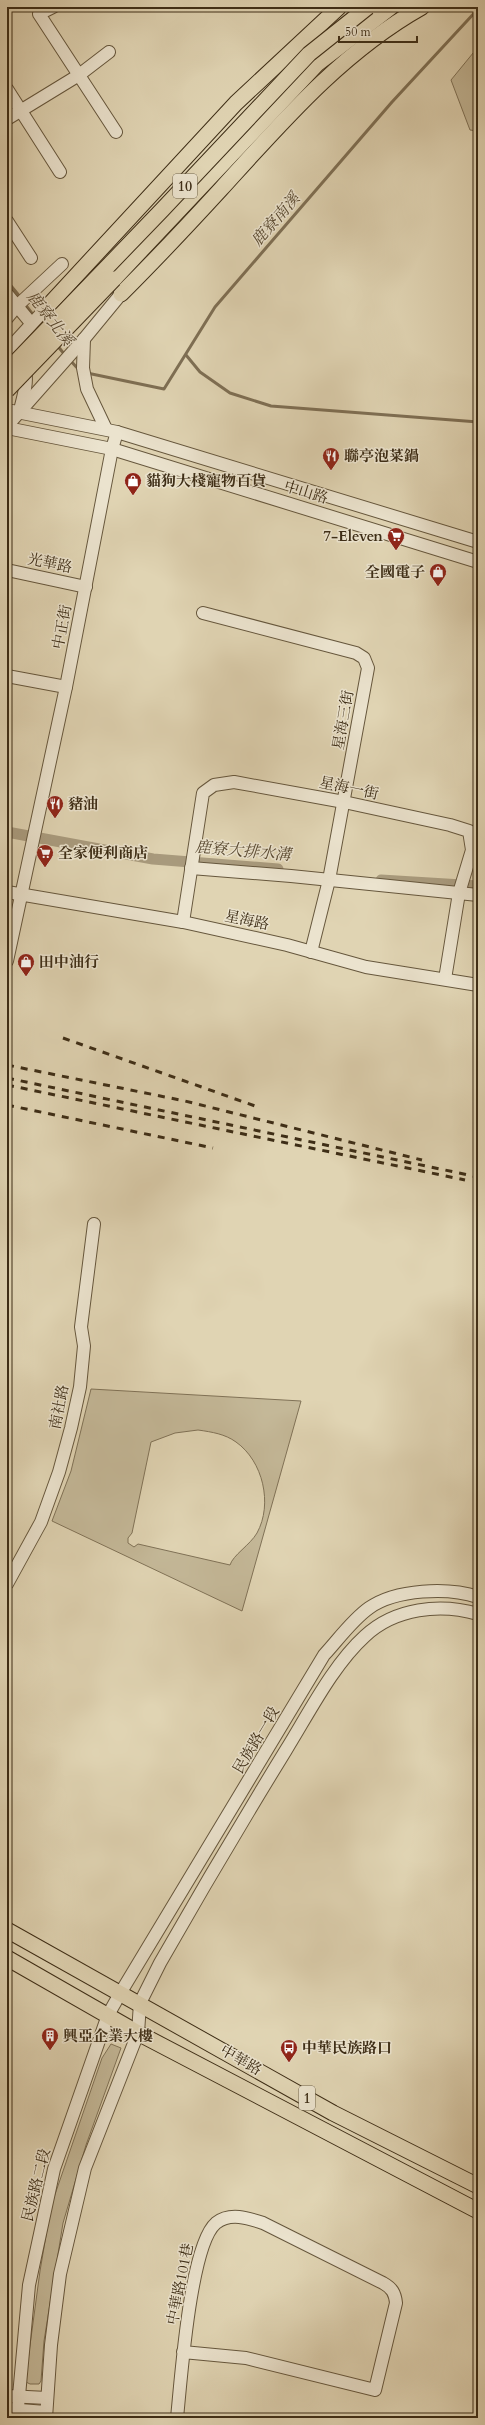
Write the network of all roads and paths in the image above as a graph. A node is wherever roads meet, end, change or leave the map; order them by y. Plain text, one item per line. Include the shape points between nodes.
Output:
1 (53, 7) edge
2 (339, 7) edge
3 (368, 7) edge
4 (391, 7) edge
5 (422, 7) edge
6 (109, 52) dead end
7 (79, 75) junction
8 (7, 89) edge
9 (21, 110) junction
10 (7, 119) edge
11 (116, 132) dead end
12 (60, 172) dead end
13 (7, 221) edge
14 (32, 258) dead end
15 (62, 264) dead end
16 (7, 294) edge
17 (120, 294) joint
18 (49, 304) joint
19 (17, 306) junction
20 (7, 318) edge
21 (31, 323) junction
22 (84, 339) junction
23 (8, 347) edge
24 (7, 371) edge
25 (7, 390) edge
26 (7, 410) edge
27 (20, 413) junction
28 (7, 427) edge
29 (112, 431) junction
30 (112, 449) junction
31 (478, 542) edge
32 (478, 548) edge
33 (477, 562) edge
34 (7, 570) edge
35 (86, 587) junction
36 (203, 613) dead end
37 (7, 676) edge
38 (66, 686) junction
39 (344, 802) junction
40 (191, 868) junction
41 (329, 880) junction
42 (7, 892) edge
43 (459, 893) junction
44 (22, 895) junction
45 (478, 895) edge
46 (183, 922) junction
47 (311, 952) junction
48 (7, 961) edge
49 (445, 979) junction
50 (478, 985) edge
51 (94, 1224) dead end
52 (7, 1584) edge
53 (478, 1597) edge
54 (478, 1614) edge
55 (7, 1930) edge
56 (7, 1958) edge
57 (121, 1992) junction
58 (140, 2003) junction
59 (108, 2016) junction
60 (138, 2033) junction
61 (478, 2186) edge
62 (478, 2211) edge
63 (183, 2352) junction
64 (13, 2396) edge
65 (47, 2398) junction
66 (14, 2412) edge
67 (46, 2415) edge
68 (177, 2418) edge

1 - 7 street via 39,14
2 - 18 main road via 236,102
3 - 24 main road, 10, bridge via 308,54
4 - 25 main road, 10, bridge via 317,64
5 - 17 main road via 381,34 307,96 196,217
6 - 7 street
7 - 9 street
7 - 11 street
8 - 9 street
9 - 10 street
9 - 12 street
13 - 14 street
15 - 19 street
16 - 19 street
17 - 22 street
18 - 21 street
19 - 20 street
19 - 21 street
21 - 23 street
22 - 27 street
22 - 29 street via 83,368 87,390
23 - 27 street via 17,353 28,379
26 - 27 street, 中山路
27 - 28 street
27 - 29 street, 中山路
28 - 30 street, 中山路
29 - 30 street, 中正街
29 - 31 street, 中山路
30 - 33 street, 中山路
30 - 35 street, 中正街
32 - 33 street
34 - 35 street, 光華路
35 - 38 street, 中正街
36 - 39 street, 星海三街 via 356,653 364,658 368,668
37 - 38 street
38 - 44 street, 中正街
39 - 40 street, 星海一街 via 234,782 214,786 203,793
39 - 41 street, 星海三街
39 - 43 street, 星海一街 via 470,831 472,850
40 - 41 street
40 - 46 street, 星海一街
41 - 43 street
41 - 47 street, 星海三街
42 - 44 street, 星海路
43 - 45 street
43 - 49 street, 星海一街
44 - 46 street, 星海路
44 - 48 street
46 - 47 street, 星海路
47 - 49 street, 星海路 via 366,966
49 - 50 street, 星海路
51 - 52 street, 南社路 via 80,1327 84,1346 72,1428 41,1522
53 - 57 street, 民族路一段 via 462,1592 443,1592 386,1598 368,1609 324,1655
54 - 58 street, 民族路一段 via 425,1608 389,1619 365,1635 340,1664 304,1720 160,1963
55 - 57 main road, 中華路 / 1
56 - 59 main road, 中華路 / 1
57 - 58 main road, 中華路 / 1
57 - 59 street, 民族路二段
58 - 60 street
58 - 61 main road, 中華路 / 1 via 333,2113
59 - 60 main road, 中華路 / 1
59 - 64 street, 民族路二段 via 54,2169 28,2285
60 - 62 main road, 中華路 / 1
60 - 65 street via 85,2168 60,2274
63 - 63 street, 中華路101巷 via 200,2250 207,2234 217,2223 229,2217 246,2217 263,2223 390,2287 395,2294 396,2303 375,2390 246,2358
63 - 68 street, 中華路101巷
64 - 65 street
64 - 66 street, 民族路二段
65 - 67 street
66 - 67 street

